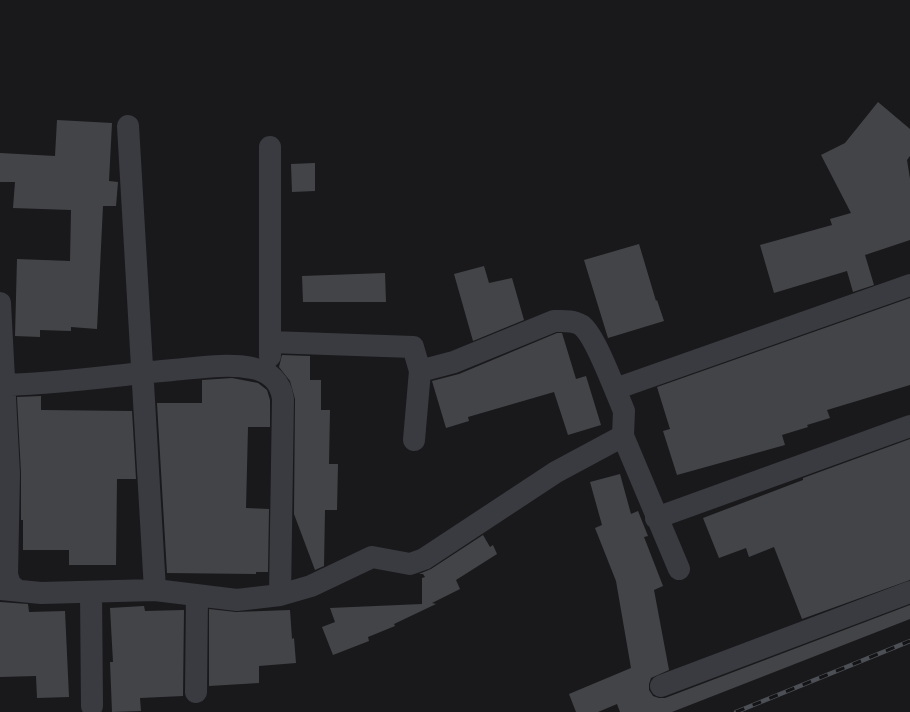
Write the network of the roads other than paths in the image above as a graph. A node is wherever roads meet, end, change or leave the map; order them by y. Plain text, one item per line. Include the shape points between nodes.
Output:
1 (128, 126) dead end
2 (270, 147) dead end
3 (910, 285) edge
4 (0, 303) edge
5 (270, 342) junction
6 (420, 371) junction
7 (143, 373) junction
8 (270, 375) junction
9 (2, 385) edge
10 (615, 389) junction
11 (910, 426) edge
12 (623, 436) junction
13 (414, 440) dead end
14 (656, 518) junction
15 (679, 569) dead end
16 (8, 590) edge
17 (155, 590) junction
18 (91, 592) junction
19 (910, 592) edge
20 (197, 595) junction
21 (280, 595) junction
22 (661, 686) dead end
23 (196, 692) dead end
24 (92, 706) dead end

1 - 7 street
2 - 5 street
3 - 10 street
4 - 9 street
5 - 6 street via 413,347
5 - 8 street
6 - 10 street via 454,362 554,321 569,321 582,325 592,338
6 - 13 street
7 - 8 street via 236,366 253,368
7 - 9 street
7 - 17 street
8 - 21 street via 282,389 283,399
9 - 16 street via 9,474
10 - 12 street via 624,410
11 - 14 street
12 - 14 street
12 - 21 street via 556,472 424,559 410,564 372,557 311,586
14 - 15 street
16 - 18 street via 41,593
17 - 18 street
17 - 20 street
18 - 24 street
19 - 22 street
20 - 21 street via 237,600
20 - 23 street

